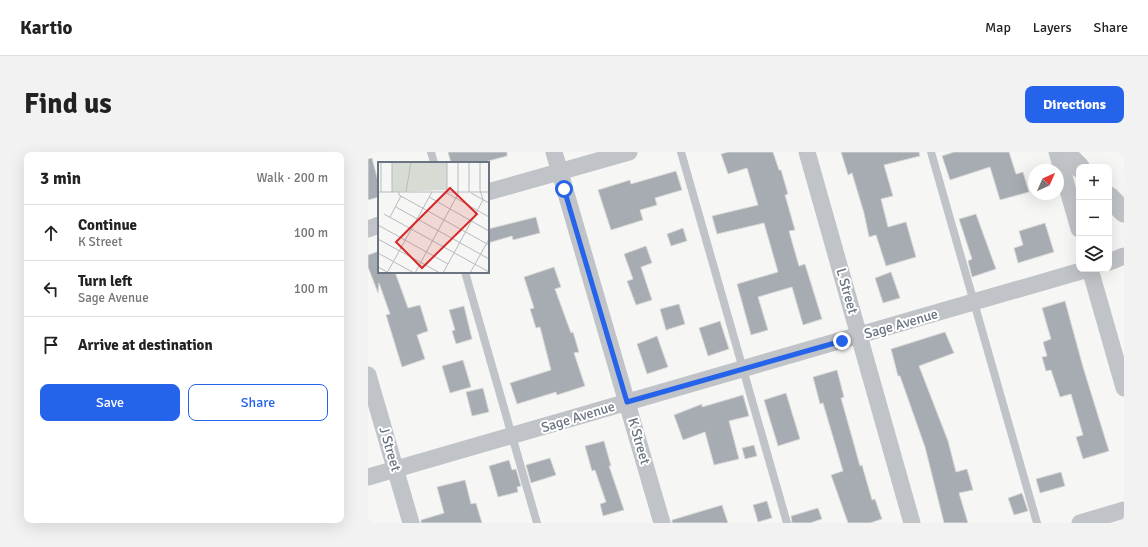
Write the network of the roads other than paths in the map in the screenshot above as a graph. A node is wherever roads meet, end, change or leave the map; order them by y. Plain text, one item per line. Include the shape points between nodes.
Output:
1 (431, 152) edge
2 (554, 152) edge
3 (629, 152) edge
4 (681, 152) edge
5 (807, 152) edge
6 (931, 152) edge
7 (1069, 156) edge
8 (434, 162) edge
9 (559, 171) junction
10 (489, 192) edge
11 (1112, 200) edge
12 (1076, 207) edge
13 (1124, 212) edge
14 (378, 225) edge
15 (368, 229) edge
16 (1124, 256) edge
17 (1112, 261) edge
18 (1079, 272) edge
19 (1090, 272) edge
20 (465, 273) edge
21 (974, 302) junction
22 (860, 335) junction
23 (744, 369) junction
24 (368, 374) edge
25 (1124, 388) edge
26 (627, 402) junction
27 (512, 436) junction
28 (395, 469) junction
29 (368, 477) edge
30 (1124, 510) edge
31 (411, 523) edge
32 (538, 523) edge
33 (662, 523) edge
34 (787, 523) edge
35 (912, 523) edge
36 (1037, 523) edge
37 (1080, 523) edge

1 - 8 lane
2 - 9 street, K Street
3 - 9 street
4 - 23 lane
5 - 22 street, L Street
6 - 21 lane
7 - 12 street
9 - 10 street
9 - 26 street, K Street
11 - 13 street
14 - 15 street
16 - 17 street
18 - 21 street, Sage Avenue
19 - 25 street
20 - 27 lane
21 - 22 street, Sage Avenue
21 - 36 lane
22 - 23 street, Sage Avenue
22 - 35 street, L Street
23 - 26 street, Sage Avenue
23 - 34 lane
24 - 28 street, J Street
26 - 27 street, Sage Avenue
26 - 33 street, K Street
27 - 28 street, Sage Avenue
27 - 32 lane
28 - 29 street, Sage Avenue
28 - 31 street, J Street
30 - 37 street

